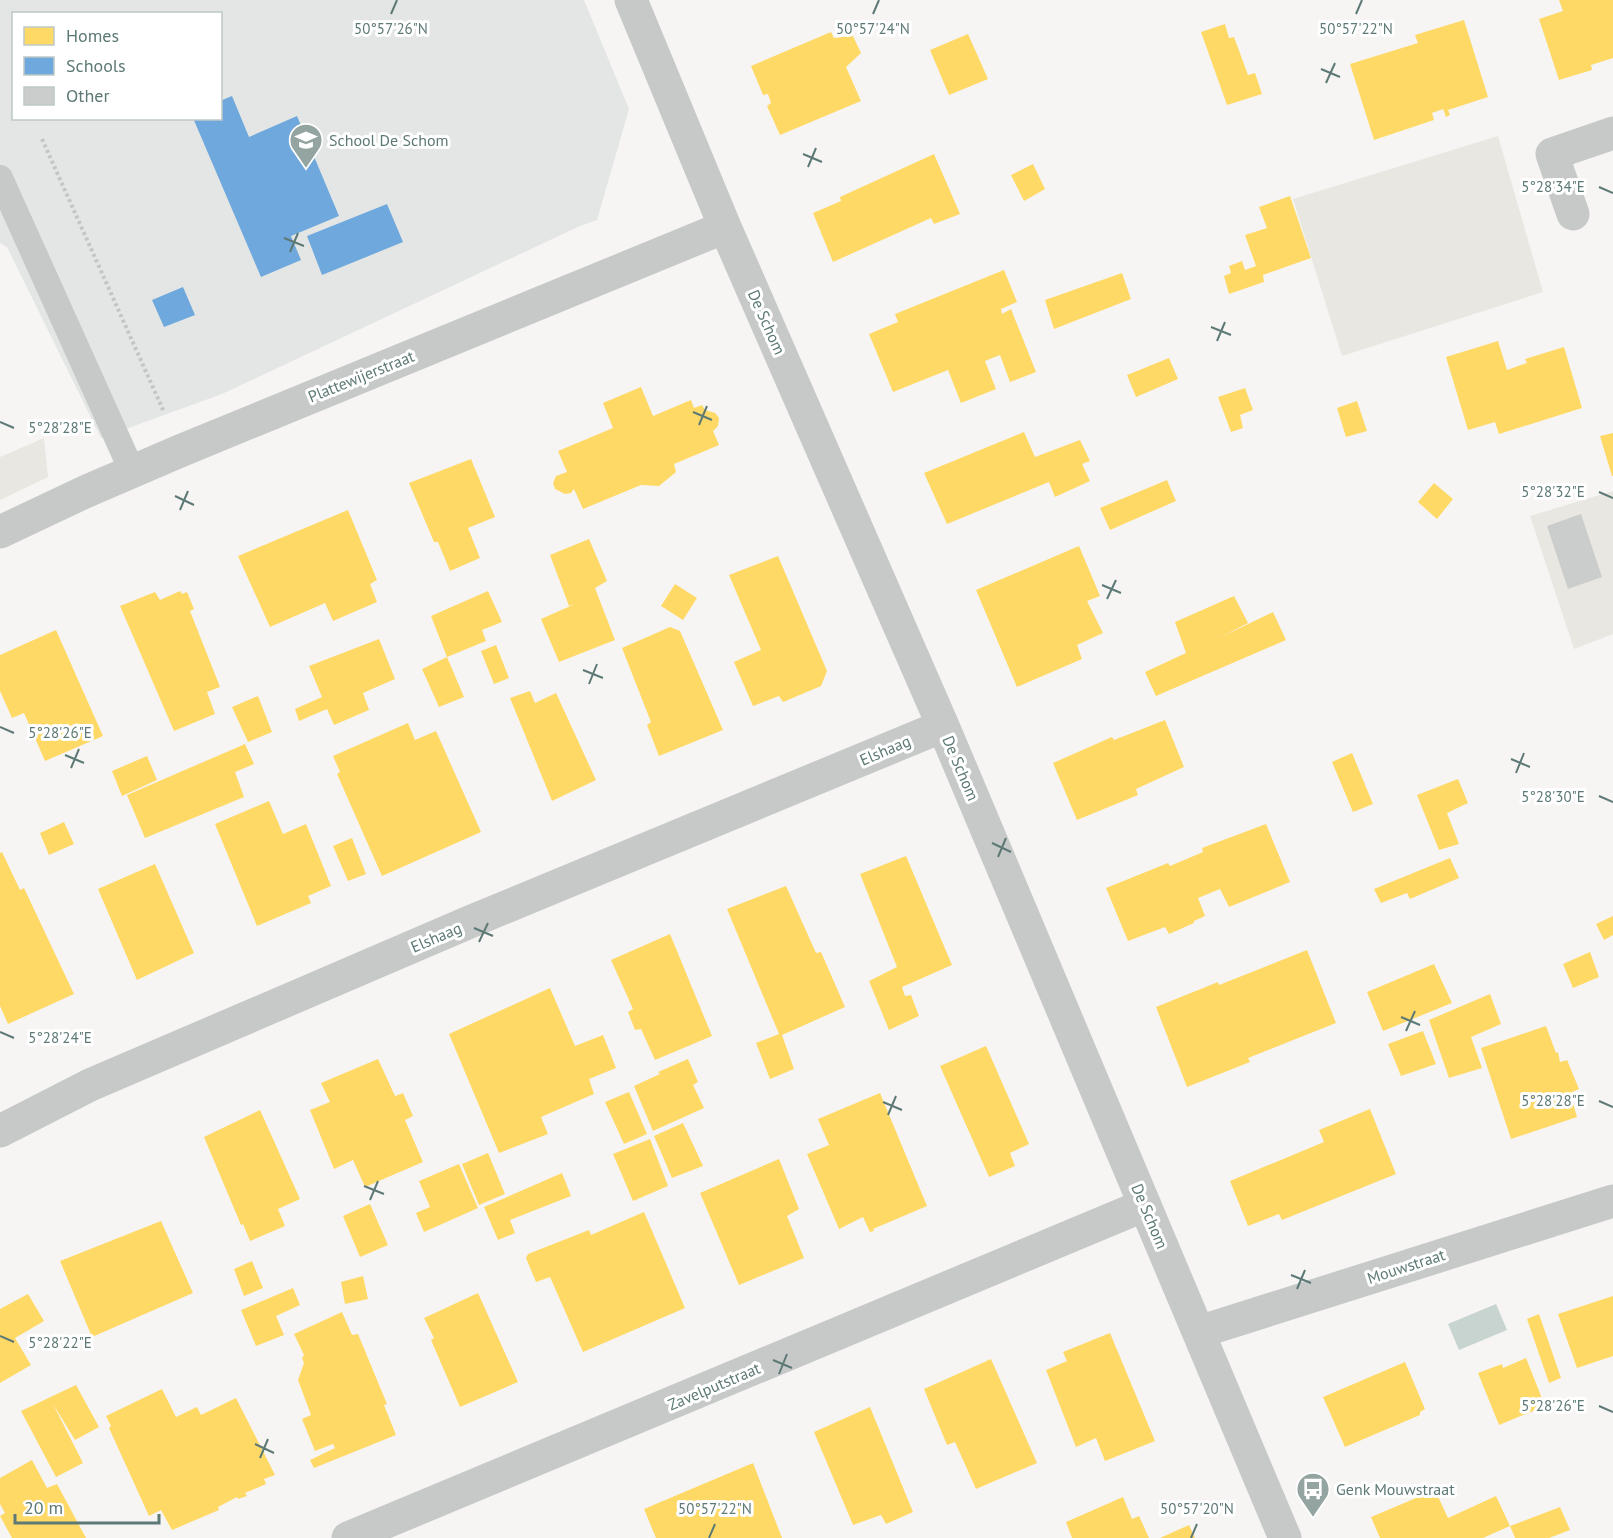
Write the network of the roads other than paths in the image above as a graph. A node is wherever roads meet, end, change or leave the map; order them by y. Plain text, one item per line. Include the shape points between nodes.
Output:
1 (630, 0) edge
2 (1613, 133) edge
3 (0, 178) edge
4 (1573, 214) dead end
5 (725, 227) junction
6 (132, 471) junction
7 (0, 532) edge
8 (943, 726) junction
9 (0, 1131) edge
10 (1613, 1201) edge
11 (1145, 1205) junction
12 (1199, 1332) junction
13 (348, 1538) edge
14 (1286, 1538) edge

1 - 5 street, De Schom
2 - 4 street via 1551,154
3 - 6 lane
5 - 6 street, Plattewijerstraat
5 - 8 street, De Schom
6 - 7 street, Plattewijerstraat
8 - 9 street, Elshaag via 472,921 112,1076
8 - 11 street, De Schom
10 - 12 street, Mouwstraat
11 - 12 street, De Schom
11 - 13 street, Zavelputstraat
12 - 14 street, De Schom

